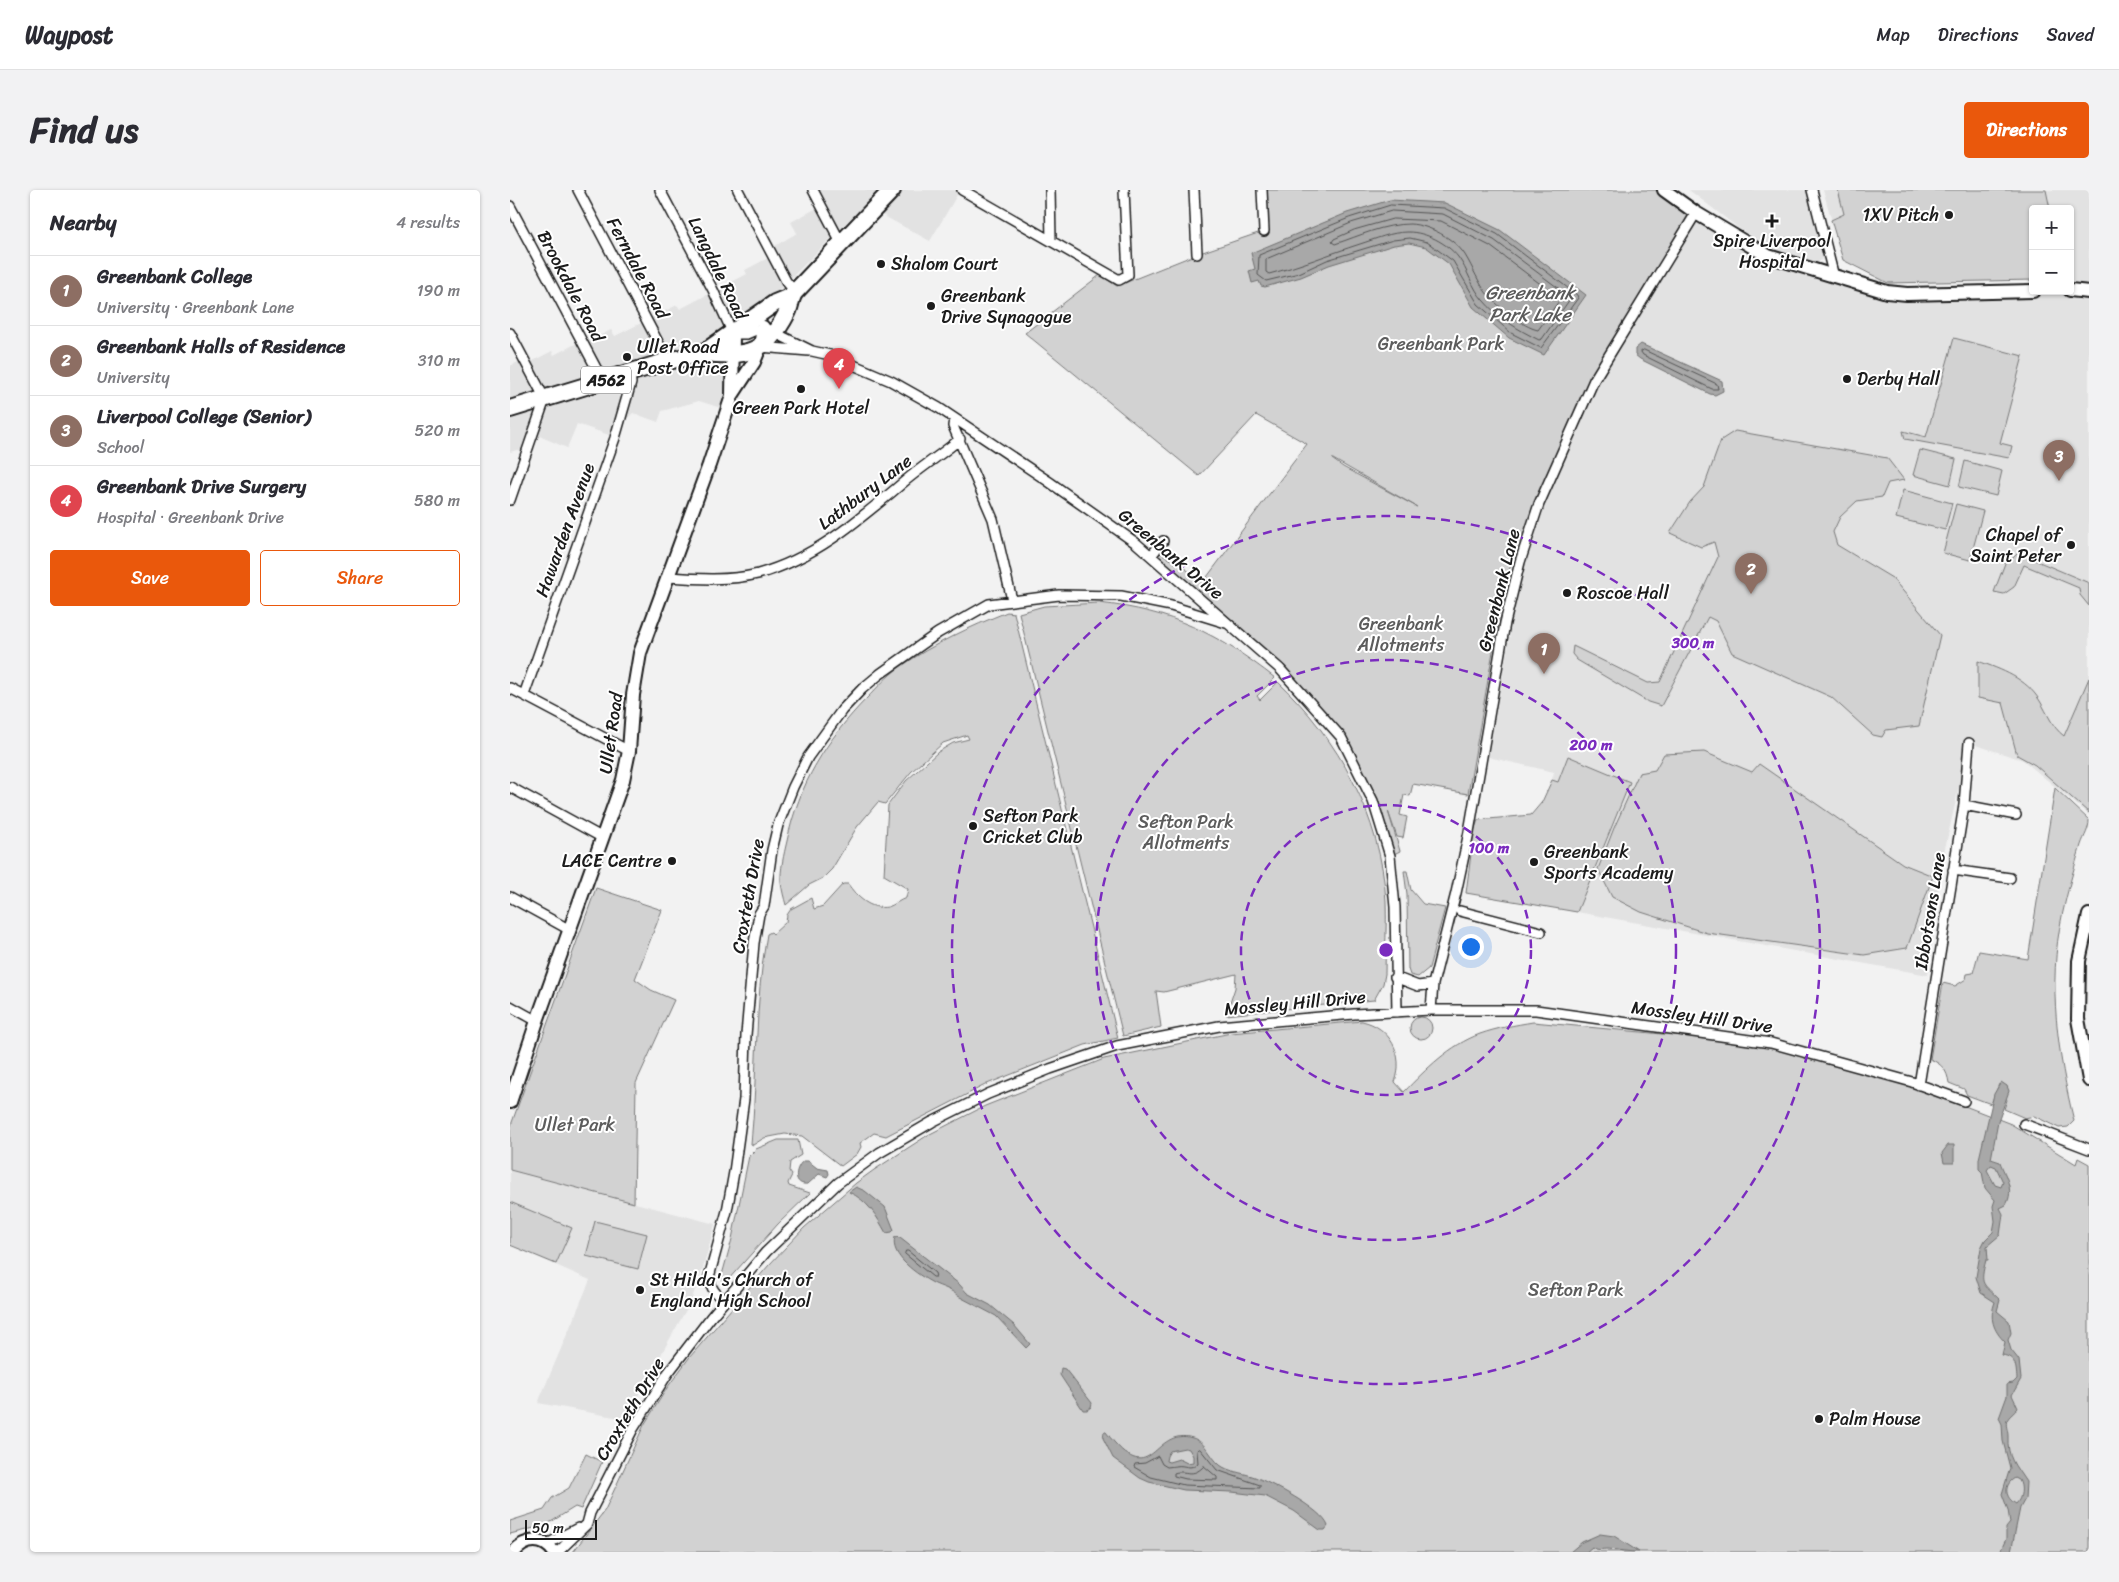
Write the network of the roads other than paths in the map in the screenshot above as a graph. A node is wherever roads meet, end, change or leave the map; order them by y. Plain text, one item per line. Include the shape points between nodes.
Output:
1 (578, 190) edge
2 (660, 190) edge
3 (738, 190) edge
4 (814, 190) edge
5 (892, 190) edge
6 (962, 190) edge
7 (1050, 190) edge
8 (1124, 190) edge
9 (1194, 190) edge
10 (1262, 190) edge
11 (1664, 190) edge
12 (1812, 190) edge
13 (510, 206) edge
14 (1696, 214) junction
15 (1264, 231) dead end
16 (1051, 241) junction
17 (841, 243) junction
18 (1197, 254) dead end
19 (1834, 277) junction
20 (2074, 290) edge
21 (2029, 291) edge
22 (2089, 292) edge
23 (793, 294) junction
24 (768, 329) junction
25 (510, 334) edge
26 (733, 334) junction
27 (760, 348) junction
28 (812, 351) junction
29 (703, 353) junction
30 (733, 356) junction
31 (668, 361) junction
32 (630, 374) junction
33 (603, 381) junction
34 (732, 396) junction
35 (545, 399) junction
36 (510, 409) edge
37 (954, 419) junction
38 (960, 439) junction
39 (510, 500) edge
40 (1163, 541) dead end
41 (1151, 556) junction
42 (667, 577) junction
43 (1012, 600) junction
44 (1228, 624) junction
45 (510, 688) edge
46 (524, 695) junction
47 (1969, 743) dead end
48 (628, 751) junction
49 (510, 788) edge
50 (1964, 806) junction
51 (2016, 816) dead end
52 (603, 838) junction
53 (1953, 870) junction
54 (2010, 878) dead end
55 (510, 896) edge
56 (1460, 911) dead end
57 (2089, 915) edge
58 (570, 930) junction
59 (1541, 932) dead end
60 (1395, 977) junction
61 (1433, 984) junction
62 (510, 1006) edge
63 (1431, 1010) junction
64 (1397, 1012) junction
65 (536, 1021) junction
66 (2089, 1080) edge
67 (1919, 1084) junction
68 (1964, 1101) dead end
69 (510, 1102) edge
70 (2024, 1124) dead end
71 (2089, 1150) edge
72 (725, 1300) junction
73 (711, 1317) joint
74 (587, 1524) junction
75 (551, 1548) edge
76 (510, 1551) edge
77 (514, 1552) edge
78 (558, 1552) edge

1 - 31 street, Ferndale Road
2 - 26 street, Langdale Road via 714,290
3 - 23 street
4 - 17 street
5 - 17 highway, A562
6 - 16 street
7 - 16 street
8 - 16 street via 1128,274 1119,280
9 - 18 street
10 - 15 street
11 - 14 main road
12 - 19 street
13 - 33 street, Brookdale Road
14 - 19 main road via 1768,256
14 - 61 street, Greenbank Lane via 1594,380 1539,504 1505,623 1469,832
17 - 23 highway, A562
19 - 21 main road via 1886,292 1907,294
20 - 22 main road
23 - 24 highway, A562 via 788,312
23 - 26 highway, A562 via 775,302
24 - 26 street
24 - 27 highway, A562
24 - 28 street, Greenbank Drive
25 - 35 street
26 - 29 highway, A562
26 - 30 main road, Ullet Road
27 - 28 street
27 - 30 highway, A562
27 - 34 main road, Ullet Road
28 - 37 street, Greenbank Drive via 830,355 891,381
29 - 30 highway, A562
29 - 31 highway, A562
30 - 34 main road, Ullet Road
31 - 32 highway, A562
32 - 33 highway, A562
32 - 46 street, Hawarden Avenue via 631,383 615,438
33 - 35 highway, A562
34 - 42 main road, Ullet Road
35 - 36 highway, A562
35 - 39 street
37 - 38 street
37 - 41 street, Greenbank Drive via 1048,481
38 - 42 street, Lathbury Lane via 839,535 795,559 758,574 733,578
38 - 43 street via 993,518
40 - 41 street
41 - 44 street, Greenbank Drive
42 - 48 main road, Ullet Road via 640,653
43 - 44 street, Croxteth Drive via 1059,595 1121,596 1171,606
43 - 72 street, Croxteth Drive via 989,604 938,633 862,689 826,730 792,787 778,825 764,906 755,936 747,1016 744,1100 727,1211 709,1276 717,1296
44 - 60 street, Greenbank Drive via 1280,669 1341,737 1373,801 1390,856 1395,907
45 - 46 street
46 - 48 street
47 - 50 street, Ibbotsons Lane
48 - 52 main road, Ullet Road via 623,780
49 - 52 street
50 - 51 street
50 - 53 street, Ibbotsons Lane
52 - 58 main road, Ullet Road
53 - 54 street
53 - 67 street, Ibbotsons Lane
55 - 58 street
56 - 59 street
57 - 66 main road via 2079,961 2078,1019
58 - 65 main road, Ullet Road
60 - 61 street via 1418,986
60 - 64 street, Greenbank Drive
61 - 63 street, Greenbank Lane
62 - 65 street
63 - 64 street, Mossley Hill Drive
63 - 67 street, Mossley Hill Drive via 1536,1010 1771,1043
64 - 72 street, Mossley Hill Drive via 1219,1026 1117,1046 988,1094 879,1153 838,1183 766,1252
65 - 69 main road, Ullet Road
67 - 68 street, Mossley Hill Drive
70 - 71 street
72 - 73 street, Mossley Hill Drive
73 - 74 street, Croxteth Drive via 668,1373 633,1428
74 - 75 street
74 - 78 street, Croxteth Drive
75 - 77 main road via 540,1541 526,1542
76 - 77 main road

